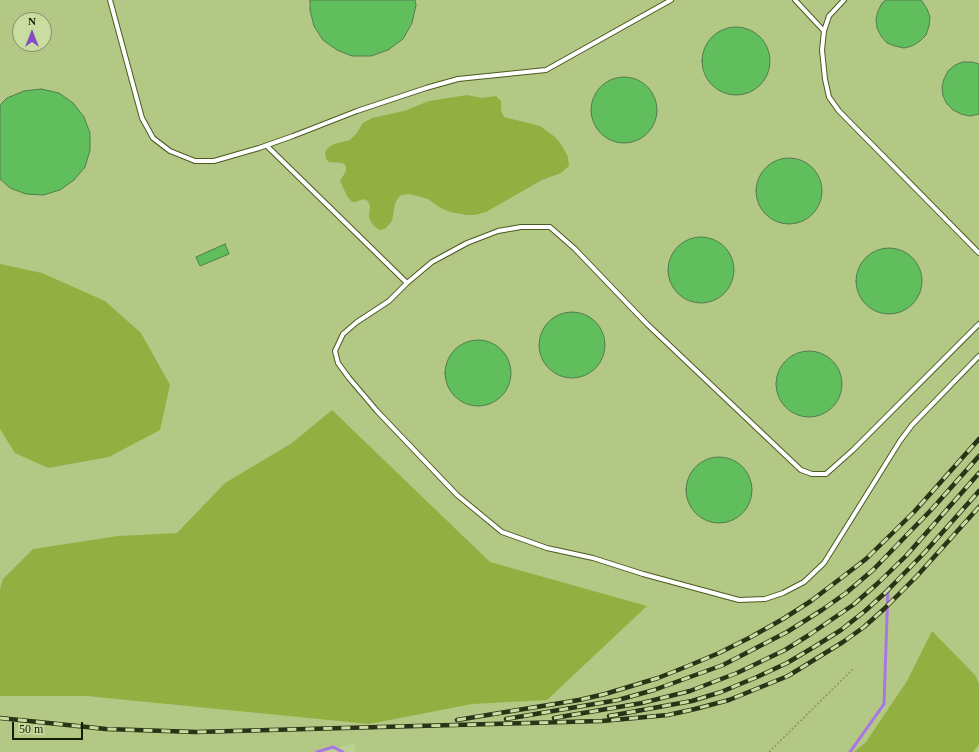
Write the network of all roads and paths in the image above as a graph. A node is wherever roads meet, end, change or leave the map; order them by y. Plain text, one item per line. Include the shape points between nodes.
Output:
1 (110, 0) edge
2 (671, 0) edge
3 (795, 0) edge
4 (844, 0) edge
5 (824, 32) junction
6 (267, 146) junction
7 (979, 253) edge
8 (407, 283) junction
9 (979, 324) edge
10 (979, 356) edge
11 (854, 669) dead end
12 (768, 752) edge

1 - 6 lane via 142,118 153,138 170,151 195,161 214,161
2 - 6 lane via 546,70 458,79 432,86 357,111
3 - 5 lane
4 - 5 lane via 829,16
5 - 7 lane via 824,79 829,97 839,111
6 - 8 lane
8 - 9 lane via 432,262 467,243 498,231 521,227 550,227 575,249 647,324 801,470 812,474 826,474 853,450
8 - 10 lane via 389,302 343,334 335,351 338,363 349,378 457,495 502,532 547,548 593,558 739,600 765,599 783,593 804,582 824,564 900,441 912,425
11 - 12 path

